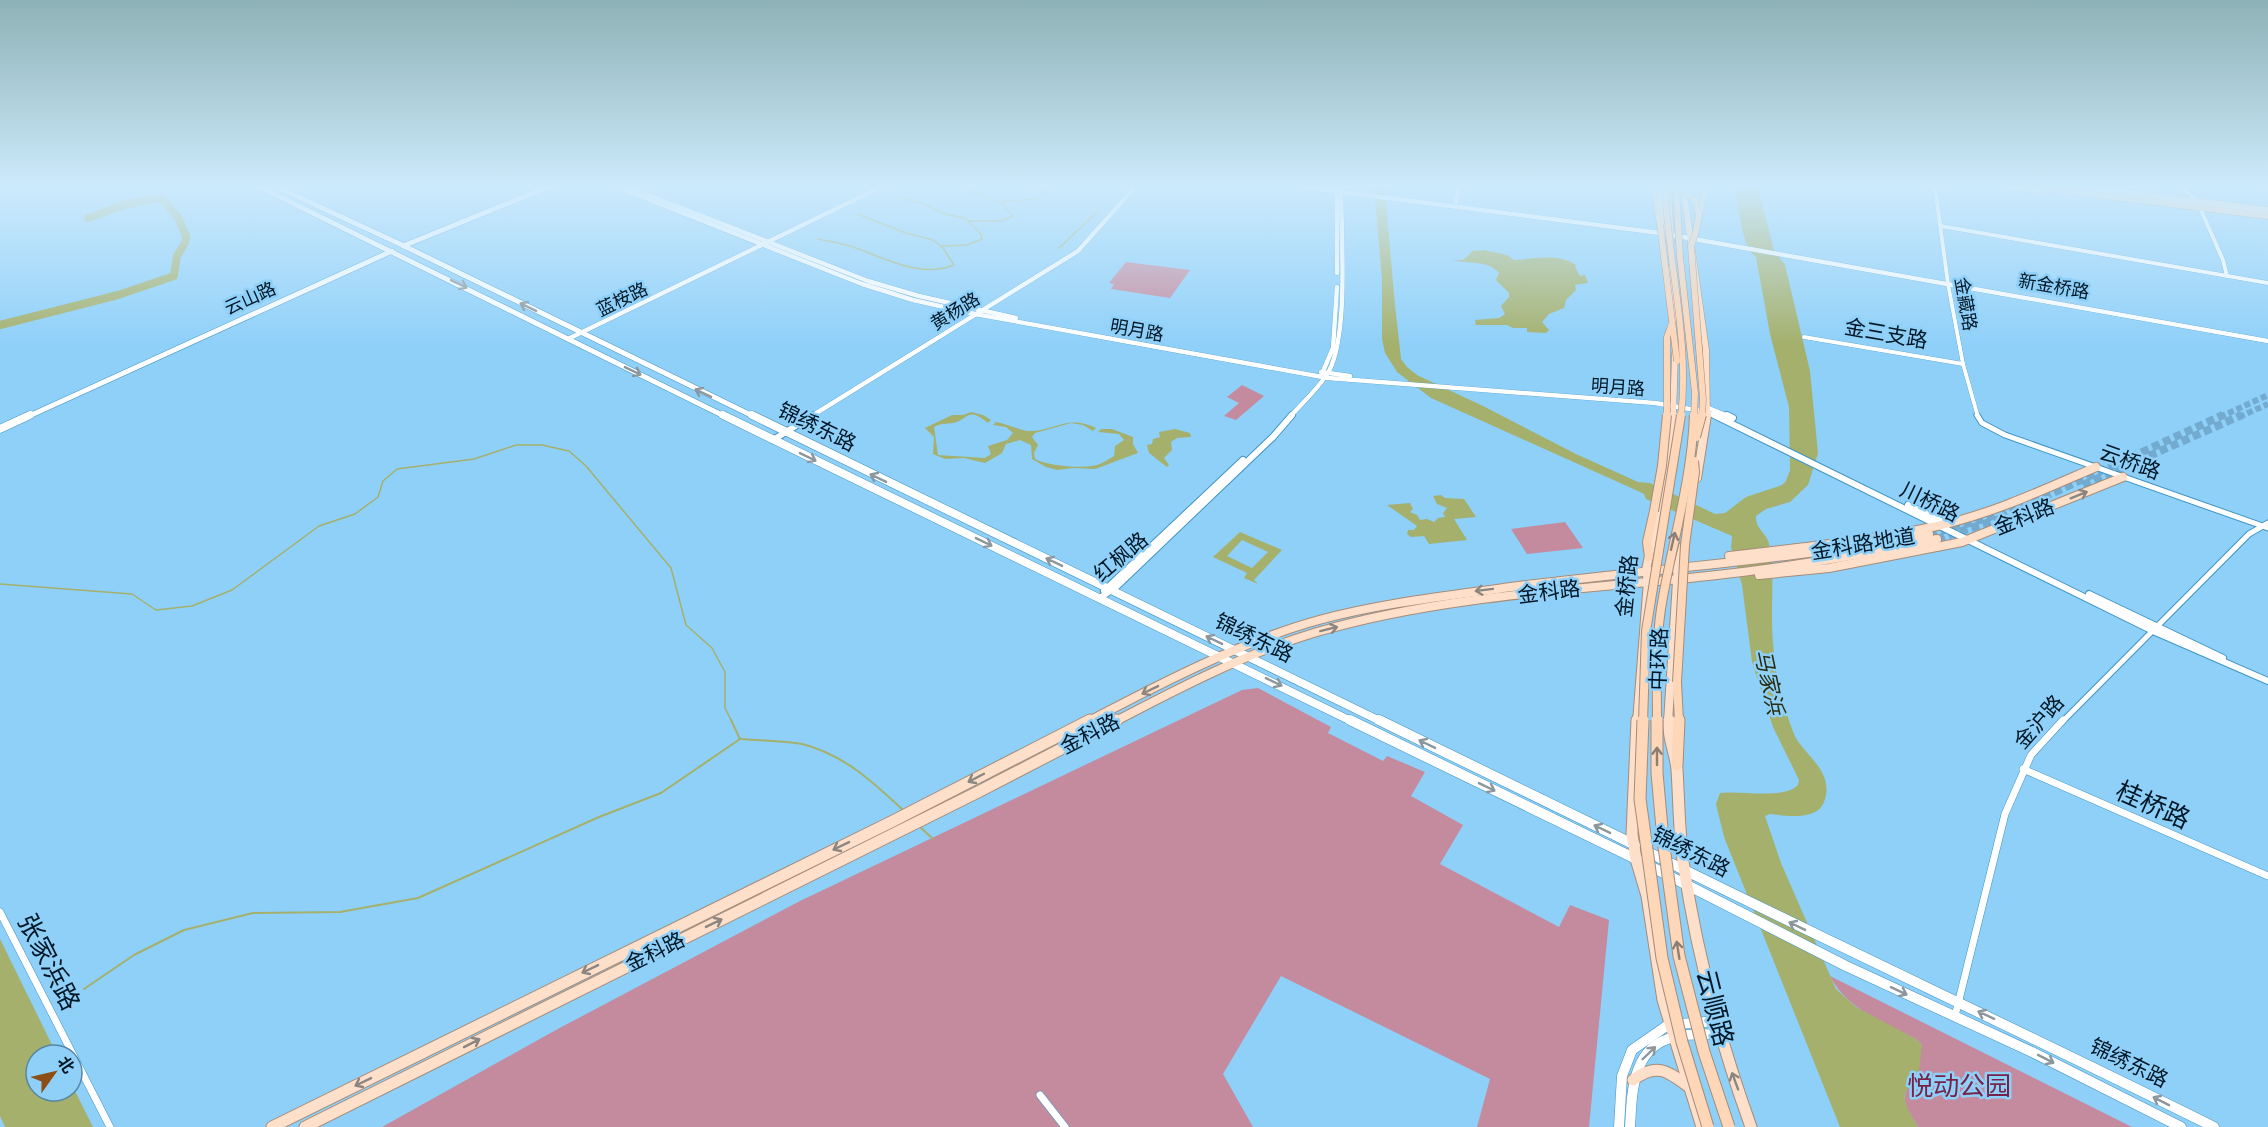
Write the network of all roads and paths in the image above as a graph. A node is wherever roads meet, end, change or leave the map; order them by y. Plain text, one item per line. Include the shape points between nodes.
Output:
1 (368, 240) edge
2 (390, 240) edge
3 (415, 240) edge
4 (416, 240) edge
5 (751, 240) edge
6 (752, 240) edge
7 (776, 240) edge
8 (1088, 240) edge
9 (1340, 240) edge
10 (1664, 240) edge
11 (1665, 240) edge
12 (1669, 240) edge
13 (1672, 240) edge
14 (1680, 240) edge
15 (1689, 240) edge
16 (1693, 240) edge
17 (1712, 240) edge
18 (1943, 240) edge
19 (2019, 240) edge
20 (2214, 240) edge
21 (402, 245) junction
22 (765, 245) junction
23 (1665, 246) junction
24 (389, 250) junction
25 (2227, 276) junction
26 (1948, 282) junction
27 (2268, 283) edge
28 (981, 311) junction
29 (975, 315) junction
30 (1671, 326) junction
31 (582, 334) junction
32 (1804, 337) dead end
33 (568, 339) junction
34 (2268, 340) edge
35 (1963, 364) junction
36 (1324, 375) junction
37 (1684, 381) junction
38 (1456, 386) junction
39 (81, 389) junction
40 (1674, 403) junction
41 (1708, 409) junction
42 (1982, 423) joint
43 (0, 424) edge
44 (0, 429) edge
45 (786, 433) junction
46 (773, 440) junction
47 (1693, 449) junction
48 (2096, 467) junction
49 (2123, 477) junction
50 (1656, 512) junction
51 (1942, 525) junction
52 (2266, 526) edge
53 (1933, 536) joint
54 (1971, 538) junction
55 (1798, 555) joint
56 (1704, 564) junction
57 (1678, 566) junction
58 (1647, 575) junction
59 (1714, 575) junction
60 (1678, 578) junction
61 (1109, 589) junction
62 (1100, 598) junction
63 (2155, 629) junction
64 (1235, 651) junction
65 (1222, 656) junction
66 (1249, 657) junction
67 (1235, 663) junction
68 (2268, 679) edge
69 (1677, 765) junction
70 (2023, 770) junction
71 (897, 826) junction
72 (1633, 844) junction
73 (1636, 859) junction
74 (1685, 871) junction
75 (2268, 876) edge
76 (1687, 886) junction
77 (0, 912) edge
78 (1652, 940) joint
79 (1958, 1002) junction
80 (1955, 1016) junction
81 (1717, 1021) junction
82 (1672, 1031) junction
83 (1721, 1034) junction
84 (416, 1056) joint
85 (1633, 1080) junction
86 (1690, 1088) junction
87 (1040, 1095) dead end
88 (110, 1127) edge
89 (272, 1127) edge
90 (305, 1127) edge
91 (1065, 1127) edge
92 (1619, 1127) edge
93 (1630, 1127) edge
94 (1702, 1127) edge
95 (1708, 1127) edge
96 (1729, 1127) edge
97 (1751, 1127) edge
98 (2181, 1127) edge
99 (2214, 1127) edge

1 - 24 main road, 锦绣东路
2 - 21 main road, 锦绣东路
3 - 21 main road, 云山路
4 - 21 main road, 云山路
5 - 22 street, 明月路
6 - 22 street, 明月路
7 - 22 street, 蓝桉路
8 - 28 street, 黄杨路 via 1078,251
9 - 36 street, 红枫路 via 1341,327 1334,360
10 - 23 highway, bridge
11 - 23 highway, bridge
12 - 37 highway, 中环路, bridge
13 - 40 main road, 金桥路
14 - 47 highway, 中环路, bridge via 1695,393
15 - 41 main road via 1707,354
16 - 47 highway, bridge via 1703,399
17 - 26 street, 新金桥路
18 - 26 street, 金藏路
19 - 25 street
20 - 25 street
21 - 24 main road, 云山路
31 -> 21 main road, 锦绣东路
22 - 28 street, 明月路 via 868,281
22 - 29 street, 明月路 via 862,284
22 - 31 street, 蓝桉路
23 - 30 highway, bridge
24 -> 33 main road, 锦绣东路
24 - 39 main road, 云山路
25 - 27 street
26 - 34 street, 新金桥路
26 - 35 street, 金藏路
28 - 29 street, 黄杨路
28 - 36 street, 明月路
29 - 36 street, 明月路
29 - 45 street, 黄杨路
30 - 37 highway, bridge
30 - 50 highway, bridge via 1667,337 1667,438
31 - 33 street, 蓝桉路
45 -> 31 main road, 锦绣东路
32 - 35 street, 金三支路
33 -> 46 main road, 锦绣东路
35 - 42 street, 金藏路
36 - 38 street, 明月路
36 - 38 street, 明月路
36 - 61 street, 红枫路 via 1273,437
37 - 95 highway, 中环路, bridge via 1679,436 1646,631 1640,799 1662,958
38 - 40 street, 明月路
39 - 43 main road, 云山路
39 - 44 main road, 云山路
40 - 41 street, 川桥路
40 - 50 main road, 金桥路 via 1667,471
41 - 51 street, 川桥路
41 - 57 main road, bridge
42 - 48 street, 云桥路
45 - 46 street, 黄杨路
61 -> 45 main road, 锦绣东路
46 -> 62 main road, 锦绣东路
47 - 69 highway, bridge via 1695,472 1685,545 1677,682
96 -> 47 highway, 中环路, bridge via 1679,956 1657,773 1662,600
48 - 49 street, 云桥路
48 - 51 main road, 金科路 via 2018,500
49 - 52 street, 云桥路
54 -> 49 main road, 金科路
50 - 58 main road, 金桥路
51 - 54 street, 川桥路
51 - 56 main road, 金科路 via 1826,545 1710,558
52 - 63 street, 金沪路 via 2249,534
53 - 55 main road, 金科路地道
53 - 59 main road, 金科路 via 1858,555
54 - 59 main road, 金科路 via 1829,568 1735,578
54 - 63 street, 川桥路
55 - 56 main road, 金科路
56 - 57 main road, 金科路
57 - 58 main road, 金科路
57 - 60 main road
58 - 60 main road, 金科路
58 -> 64 main road, 金科路 via 1405,601 1319,620
66 -> 58 main road, 金科路 via 1321,631 1401,612
58 - 72 main road, 金桥路
59 - 60 main road, 金科路
60 - 69 main road via 1668,729
61 - 62 street, 红枫路
64 -> 61 main road, 锦绣东路
62 - 65 main road, 锦绣东路
63 - 68 street, 川桥路
63 - 70 street, 金沪路 via 2031,755
64 - 65 main road, 金科路
64 - 66 main road, 锦绣东路
65 - 67 main road, 锦绣东路
65 -> 71 main road, 金科路 via 919,808
66 - 67 main road, 金科路
72 -> 66 main road, 锦绣东路
67 - 71 main road, 金科路 via 927,818
67 -> 73 main road, 锦绣东路
69 - 74 main road
70 - 75 street, 桂桥路
70 - 79 street, 金沪路 via 2003,824
71 -> 84 main road, 金科路
90 -> 71 main road, 金科路
72 - 73 main road, 金桥路
72 - 74 main road, 锦绣东路
73 - 76 main road, 锦绣东路
73 - 78 main road, 金桥路 via 1647,896
74 - 76 main road
79 -> 74 main road, 锦绣东路
76 -> 80 main road, 锦绣东路
76 - 81 main road, 云顺路
77 - 88 street, 张家浜路
78 - 82 main road, 云顺路
79 - 80 street, 金沪路
99 -> 79 main road, 锦绣东路
80 -> 98 main road, 锦绣东路
81 - 82 main road
81 - 83 main road, 云顺路
82 - 83 main road
85 -> 82 main road via 1639,1062
82 - 86 main road, 云顺路
82 - 92 main road via 1660,1029 1632,1050 1623,1076
97 -> 83 main road, 云顺路
84 -> 89 main road, 金科路
85 - 86 main road via 1647,1069 1657,1069 1669,1072
85 - 93 main road
86 - 94 main road, 云顺路
87 - 91 street

